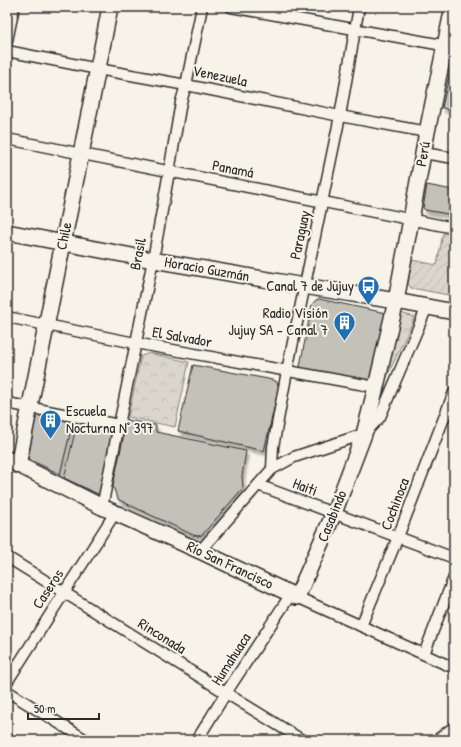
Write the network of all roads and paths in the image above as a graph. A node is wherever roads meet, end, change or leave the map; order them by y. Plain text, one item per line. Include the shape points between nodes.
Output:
1 (14, 7) edge
2 (110, 7) edge
3 (202, 7) edge
4 (231, 7) edge
5 (359, 7) edge
6 (453, 7) edge
7 (355, 29) junction
8 (7, 42) edge
9 (449, 50) edge
10 (7, 51) edge
11 (98, 69) junction
12 (186, 85) junction
13 (340, 116) junction
14 (427, 132) junction
15 (7, 139) edge
16 (423, 153) junction
17 (81, 154) junction
18 (454, 158) edge
19 (169, 172) junction
20 (322, 202) junction
21 (411, 219) junction
22 (454, 228) edge
23 (7, 232) edge
24 (63, 242) junction
25 (153, 260) junction
26 (304, 286) junction
27 (396, 301) junction
28 (427, 307) junction
29 (454, 312) edge
30 (7, 317) edge
31 (46, 325) junction
32 (135, 343) junction
33 (287, 371) junction
34 (376, 387) junction
35 (454, 392) edge
36 (7, 403) edge
37 (30, 408) junction
38 (119, 425) junction
39 (364, 434) junction
40 (12, 462) edge
41 (272, 469) junction
42 (258, 485) junction
43 (109, 510) junction
44 (334, 513) junction
45 (398, 537) junction
46 (200, 551) junction
47 (7, 557) edge
48 (454, 558) edge
49 (454, 578) edge
50 (64, 592) junction
51 (294, 595) junction
52 (361, 626) junction
53 (424, 654) junction
54 (454, 668) edge
55 (7, 682) edge
56 (7, 691) edge
57 (226, 693) junction
58 (454, 728) edge
59 (86, 740) edge
60 (197, 740) edge
61 (302, 740) edge
62 (437, 740) edge

1 - 8 street
2 - 11 main road, Chile
3 - 12 street, Brasil
4 - 7 street
5 - 7 street, Paraguay
6 - 9 main road, Perú
7 - 9 street via 437,44
7 - 13 street, Paraguay
9 - 14 main road, Perú
10 - 11 street, Venezuela
11 - 12 street, Venezuela
11 - 17 main road, Chile
12 - 13 street, Venezuela
12 - 19 street, Brasil
13 - 14 street, Venezuela
13 - 20 street, Paraguay
14 - 16 main road, Perú
15 - 17 street, Panamá
16 - 18 street
16 - 21 main road, Perú
17 - 19 street, Panamá
17 - 24 main road, Chile
19 - 20 street, Panamá
19 - 25 street, Brasil
20 - 21 street, Panamá
20 - 26 street, Paraguay
21 - 22 street, Panamá
21 - 27 main road, Perú
23 - 24 main road, Horacio Guzmán
24 - 25 main road, Horacio Guzmán
24 - 31 main road, Chile
25 - 26 main road, Horacio Guzmán
25 - 32 street, Brasil
26 - 27 main road, Horacio Guzmán
26 - 33 street, Paraguay
27 - 28 main road, Horacio Guzmán
27 - 34 main road, Casabindo
28 - 29 main road, Horacio Guzmán
28 - 39 street, Casabindo via 380,417
30 - 31 street, El Salvador
31 - 32 street, El Salvador
31 - 37 main road, Chile
32 - 33 street, El Salvador
32 - 38 street, Brasil
33 - 34 street, El Salvador
33 - 41 street, Paraguay via 273,447
34 - 39 main road, Casabindo
35 - 45 street, Cochinoca
36 - 37 street
37 - 38 street
37 - 40 main road, Chile
38 - 43 street, Brasil
39 - 41 street via 294,457
39 - 44 main road, Casabindo
40 - 43 main road, Río San Francisco
41 - 42 street
42 - 44 street, Haiti
42 - 46 street
43 - 46 main road, Río San Francisco
43 - 50 street, Caseros
44 - 45 street, Haiti
44 - 51 main road, Casabindo
45 - 48 street, Haiti
45 - 52 street, Cochinoca
46 - 51 main road, Río San Francisco
47 - 50 street, Rinconada
49 - 53 street
50 - 55 street, Caseros
50 - 57 street, Rinconada
51 - 52 street, Río San Francisco
51 - 57 street, Humahuaca
52 - 53 street, Río San Francisco
53 - 54 street, Río San Francisco
56 - 59 street
57 - 60 street, Humahuaca
57 - 61 street, Rinconada
58 - 62 street

